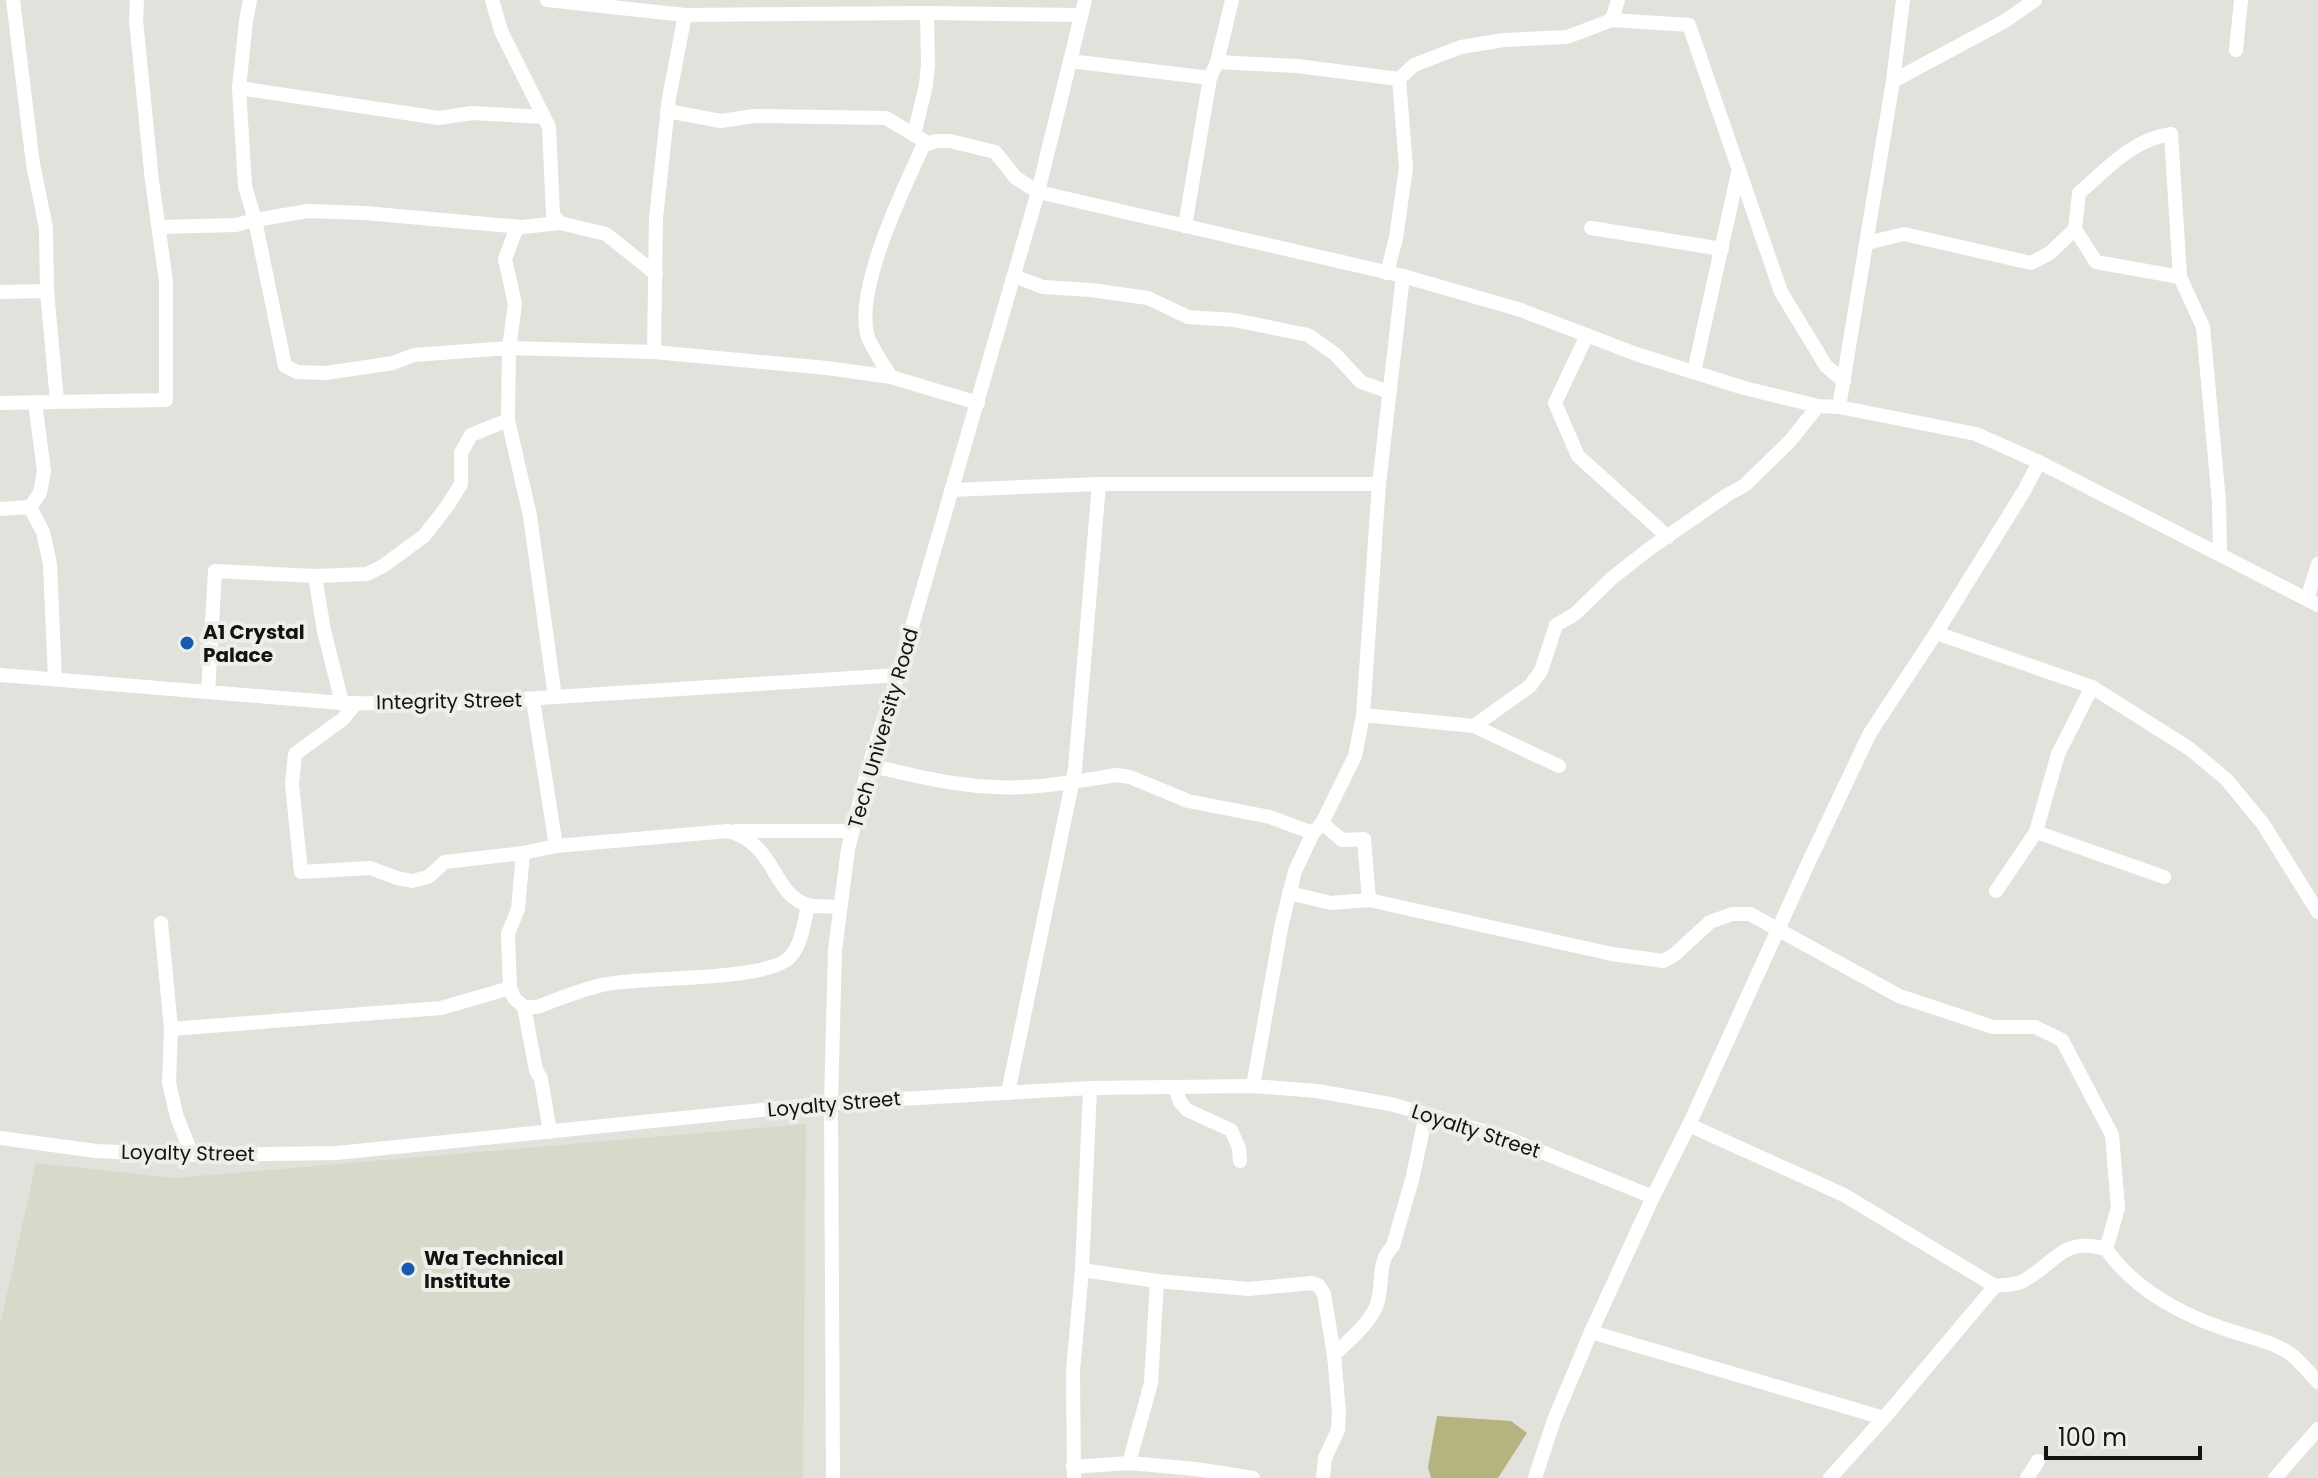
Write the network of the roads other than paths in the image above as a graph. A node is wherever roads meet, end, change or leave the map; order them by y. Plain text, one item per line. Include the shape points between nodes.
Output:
1 (13, 0) edge
2 (137, 0) edge
3 (250, 0) edge
4 (492, 0) edge
5 (549, 0) edge
6 (1232, 0) edge
7 (1618, 0) edge
8 (1903, 0) edge
9 (2035, 0) edge
10 (2241, 0) edge
11 (624, 4) edge
12 (1083, 7) edge
13 (927, 13) junction
14 (685, 15) junction
15 (1612, 20) junction
16 (2236, 50) dead end
17 (1070, 61) junction
18 (1217, 62) junction
19 (1210, 78) junction
20 (1399, 79) junction
21 (1893, 81) junction
22 (239, 88) junction
23 (667, 111) junction
24 (544, 117) junction
25 (914, 135) junction
26 (928, 143) junction
27 (1739, 172) junction
28 (1038, 192) junction
29 (255, 220) junction
30 (560, 223) junction
31 (1185, 226) junction
32 (159, 227) junction
33 (517, 227) junction
34 (1591, 228) dead end
35 (2075, 229) junction
36 (1867, 243) junction
37 (1722, 249) junction
38 (1387, 273) junction
39 (656, 274) junction
40 (1014, 276) junction
41 (1403, 276) junction
42 (2180, 277) junction
43 (47, 291) junction
44 (0, 292) edge
45 (1587, 335) junction
46 (509, 348) junction
47 (654, 352) junction
48 (1694, 372) junction
49 (891, 377) junction
50 (1844, 381) junction
51 (1389, 392) junction
52 (57, 401) junction
53 (35, 402) junction
54 (0, 403) edge
55 (978, 403) junction
56 (1818, 406) junction
57 (1839, 407) junction
58 (508, 420) junction
59 (2039, 462) junction
60 (1099, 484) junction
61 (1379, 484) junction
62 (951, 490) junction
63 (30, 507) junction
64 (0, 509) edge
65 (1668, 537) junction
66 (2220, 554) junction
67 (2318, 564) edge
68 (315, 576) junction
69 (2313, 602) edge
70 (1936, 633) junction
71 (0, 675) edge
72 (898, 675) junction
73 (55, 679) junction
74 (2092, 687) junction
75 (208, 692) junction
76 (555, 697) junction
77 (533, 700) junction
78 (349, 703) junction
79 (1363, 715) junction
80 (1474, 726) junction
81 (869, 765) junction
82 (1559, 766) dead end
83 (1072, 782) junction
84 (1318, 828) junction
85 (728, 831) junction
86 (852, 831) junction
87 (2036, 832) junction
88 (556, 846) junction
89 (523, 853) junction
90 (2164, 877) dead end
91 (1996, 891) dead end
92 (1289, 893) junction
93 (1369, 900) junction
94 (808, 905) junction
95 (839, 907) junction
96 (2318, 912) edge
97 (161, 923) dead end
98 (1778, 930) junction
99 (510, 988) junction
100 (524, 1007) junction
101 (171, 1029) junction
102 (1253, 1086) junction
103 (1175, 1087) junction
104 (1090, 1088) junction
105 (1008, 1093) junction
106 (831, 1103) junction
107 (1426, 1114) junction
108 (1689, 1125) junction
109 (550, 1132) junction
110 (0, 1138) edge
111 (192, 1155) junction
112 (1240, 1161) dead end
113 (1653, 1197) junction
114 (2106, 1249) junction
115 (1082, 1270) junction
116 (1157, 1281) junction
117 (1995, 1286) junction
118 (1591, 1332) junction
119 (1334, 1355) junction
120 (2318, 1382) edge
121 (1884, 1418) junction
122 (2318, 1429) edge
123 (2038, 1461) dead end
124 (1129, 1463) junction
125 (1073, 1472) edge
126 (833, 1478) edge
127 (1253, 1478) edge
128 (1323, 1478) edge
129 (1535, 1478) edge
130 (1830, 1478) edge
131 (2027, 1478) edge
132 (2275, 1478) edge

1 - 43 street via 46,228
2 - 32 street
3 - 22 street
4 - 24 street via 501,31
5 - 11 street
6 - 18 street
7 - 15 street
8 - 21 street
9 - 21 street
10 - 16 street
11 - 14 street
12 - 13 street
12 - 17 street, Tech University Road
13 - 14 street
13 - 25 street via 927,75
14 - 23 street
15 - 20 street via 1567,37 1461,47 1414,65
15 - 27 street via 1689,25
17 - 19 street
17 - 28 street, Tech University Road
18 - 19 street
18 - 20 street
19 - 31 street
20 - 38 street via 1406,168
21 - 36 street
22 - 24 street via 439,118 472,113
22 - 29 street via 245,186
23 - 25 street via 721,121 754,116 886,118
23 - 39 street
24 - 30 street via 549,127 553,215
25 - 26 street
26 - 28 street via 950,141 995,152 1016,178
26 - 49 street via 894,214 866,300 867,336
27 - 37 street
27 - 50 street via 1781,292 1826,366
28 - 31 street
28 - 40 street, Tech University Road
29 - 32 street
29 - 33 street via 308,211
29 - 46 street via 285,366 326,373 414,355
30 - 33 street
30 - 39 street via 606,234
31 - 38 street
32 - 52 street via 166,281 166,400
33 - 46 street via 505,259 515,304
34 - 37 street
35 - 36 street via 2031,263 1904,234
35 - 42 street via 2096,262
35 - 42 street via 2079,193 2127,151 2153,136 2171,134
36 - 50 street
37 - 48 street
38 - 41 street
39 - 47 street
40 - 51 street via 1043,287 1148,298 1188,317 1308,335 1361,382
40 - 55 street, Tech University Road
41 - 45 street
41 - 51 street
42 - 66 street via 2203,327
43 - 44 street
43 - 52 street
45 - 48 street
45 - 65 street via 1555,403 1578,456
46 - 47 street
46 - 58 street
47 - 49 street
48 - 56 street
49 - 55 street
50 - 57 street
51 - 61 street
52 - 53 street
53 - 54 street
53 - 63 street via 44,471 40,493
55 - 62 street, Tech University Road
56 - 57 street
56 - 65 street via 1745,485
57 - 59 street via 1976,434
58 - 68 street via 471,435 461,453 461,484 424,536 367,574
58 - 76 street via 530,516
59 - 66 street
59 - 70 street
60 - 61 street
60 - 62 street
60 - 83 street
61 - 79 street
62 - 72 street, Tech University Road
63 - 64 street
63 - 73 street via 50,564
65 - 80 street via 1556,625 1541,671 1530,686
66 - 69 street
67 - 69 street
68 - 75 street via 215,571
68 - 78 street via 324,631
70 - 74 street
70 - 98 street via 1870,733
71 - 73 street, Integrity Street
72 - 76 street, Integrity Street
72 - 81 street, Tech University Road
73 - 75 street, Integrity Street
74 - 87 street via 2058,754
74 - 96 street via 2190,749 2227,780 2263,824
75 - 78 street, Integrity Street
76 - 77 street, Integrity Street
77 - 78 street, Integrity Street
77 - 88 street
78 - 89 street via 343,719 295,754 292,784 301,872 370,868 412,881 428,877 445,862
79 - 80 street
79 - 84 street via 1355,756
80 - 82 street
81 - 83 street via 980,786
81 - 86 street, Tech University Road
83 - 84 street via 1130,777 1188,801
83 - 105 street
84 - 92 street
84 - 93 street via 1342,840 1364,839
85 - 86 street
85 - 88 street
85 - 94 street via 749,839 786,891
86 - 95 street, Tech University Road
87 - 90 street
87 - 91 street
88 - 89 street
89 - 99 street via 518,909 508,934
92 - 93 street via 1331,903
92 - 102 street
93 - 98 street via 1663,961 1710,922 1732,914 1750,914
94 - 95 street
94 - 100 street via 800,940 789,958 769,968 610,983
95 - 106 street, Tech University Road
97 - 101 street
98 - 108 street
98 - 114 street via 1899,996 1993,1027 2035,1027 2062,1040 2112,1135 2118,1208
99 - 100 street
99 - 101 street via 441,1008
100 - 109 street
101 - 111 street via 169,1083
102 - 103 street, Loyalty Street
102 - 107 street, Loyalty Street via 1317,1091
103 - 104 street, Loyalty Street
103 - 112 street via 1187,1110 1231,1130
104 - 105 street, Loyalty Street
104 - 115 street
105 - 106 street, Loyalty Street
106 - 109 street, Loyalty Street
106 - 126 street, Tech University Road
107 - 113 street, Loyalty Street via 1507,1138
107 - 119 street via 1393,1246 1381,1263 1377,1306
108 - 113 street
108 - 117 street via 1844,1195
109 - 111 street, Loyalty Street via 336,1153
110 - 111 street, Loyalty Street via 96,1151
113 - 118 street
114 - 117 street via 2068,1248 2019,1283
114 - 120 street via 2155,1296 2200,1321 2290,1353
115 - 116 street
115 - 125 street via 1073,1371
116 - 119 street via 1249,1289 1312,1283 1324,1294
116 - 124 street via 1151,1383
117 - 121 street
118 - 121 street
118 - 129 street
119 - 128 street via 1338,1430 1325,1458
121 - 130 street
122 - 132 street
123 - 131 street
124 - 125 street
124 - 127 street

